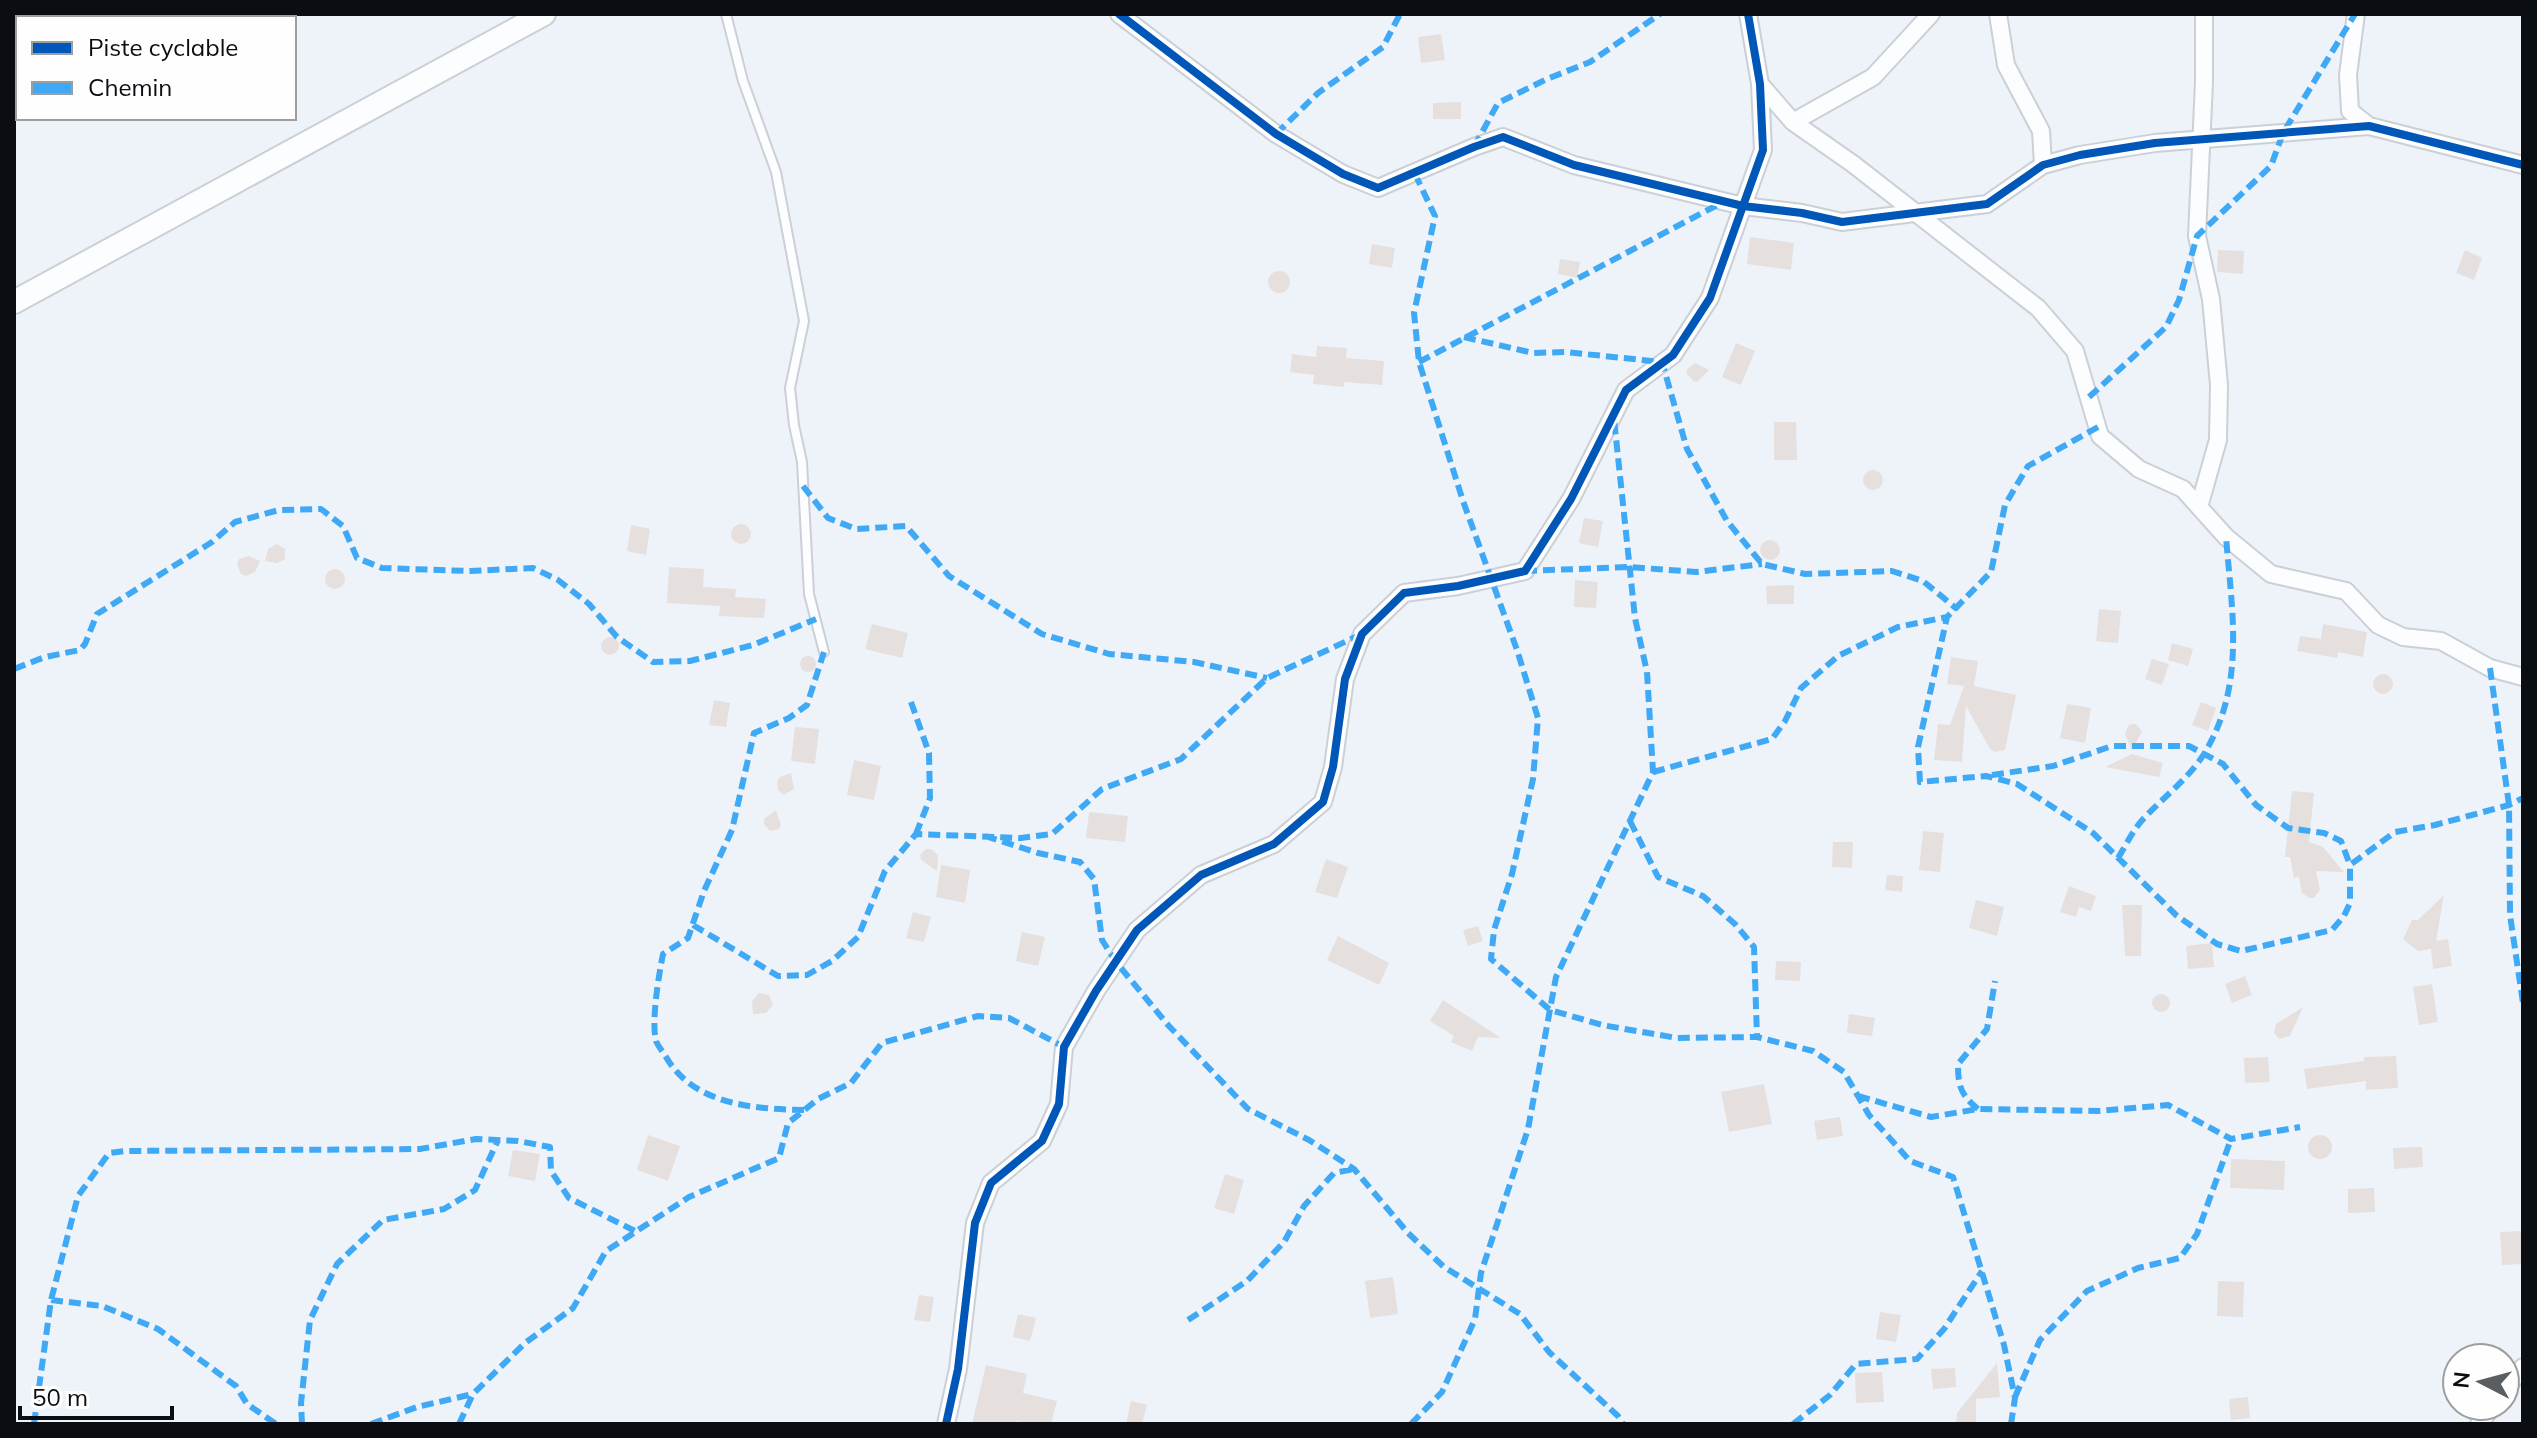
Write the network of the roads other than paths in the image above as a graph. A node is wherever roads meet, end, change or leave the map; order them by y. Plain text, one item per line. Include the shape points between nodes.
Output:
1 (544, 14) edge
2 (726, 14) edge
3 (1119, 14) edge
4 (1748, 14) edge
5 (1931, 14) edge
6 (1998, 14) edge
7 (2204, 14) edge
8 (2356, 14) edge
9 (1760, 84) junction
10 (1793, 122) junction
11 (2369, 126) junction
12 (2201, 139) junction
13 (2043, 165) junction
14 (2523, 165) edge
15 (1743, 206) junction
16 (1917, 214) junction
17 (14, 302) edge
18 (2199, 507) junction
19 (824, 652) dead end
20 (2523, 677) edge
21 (946, 1424) edge

1 - 17 main road
2 - 19 lane via 743,81 776,172 802,306 804,321 790,388 802,462 809,594
3 - 15 street via 1276,134 1343,174 1378,188 1503,137 1574,165
4 - 9 street
5 - 10 street via 1873,77
6 - 13 street via 2006,65 2041,131
7 - 12 street
8 - 11 street via 2348,75 2350,111
9 - 10 street
9 - 15 street via 1763,150
10 - 16 street
11 - 12 street
11 - 14 street
12 - 13 street
12 - 18 street via 2197,236 2211,299 2219,385 2218,440
13 - 16 street via 1987,204
15 - 16 street via 1842,222
15 - 21 street via 1710,298 1673,355 1626,390 1571,499 1525,571 1404,593 1362,634 1345,679 1323,802 1274,844 1201,875 1137,930 1096,991 1064,1047 1059,1104 1042,1141 991,1183 975,1223 958,1369
16 - 18 street via 2038,308 2075,351 2100,436 2139,469 2183,489
18 - 20 street via 2271,574 2346,591 2378,625 2403,637 2441,641 2490,668

